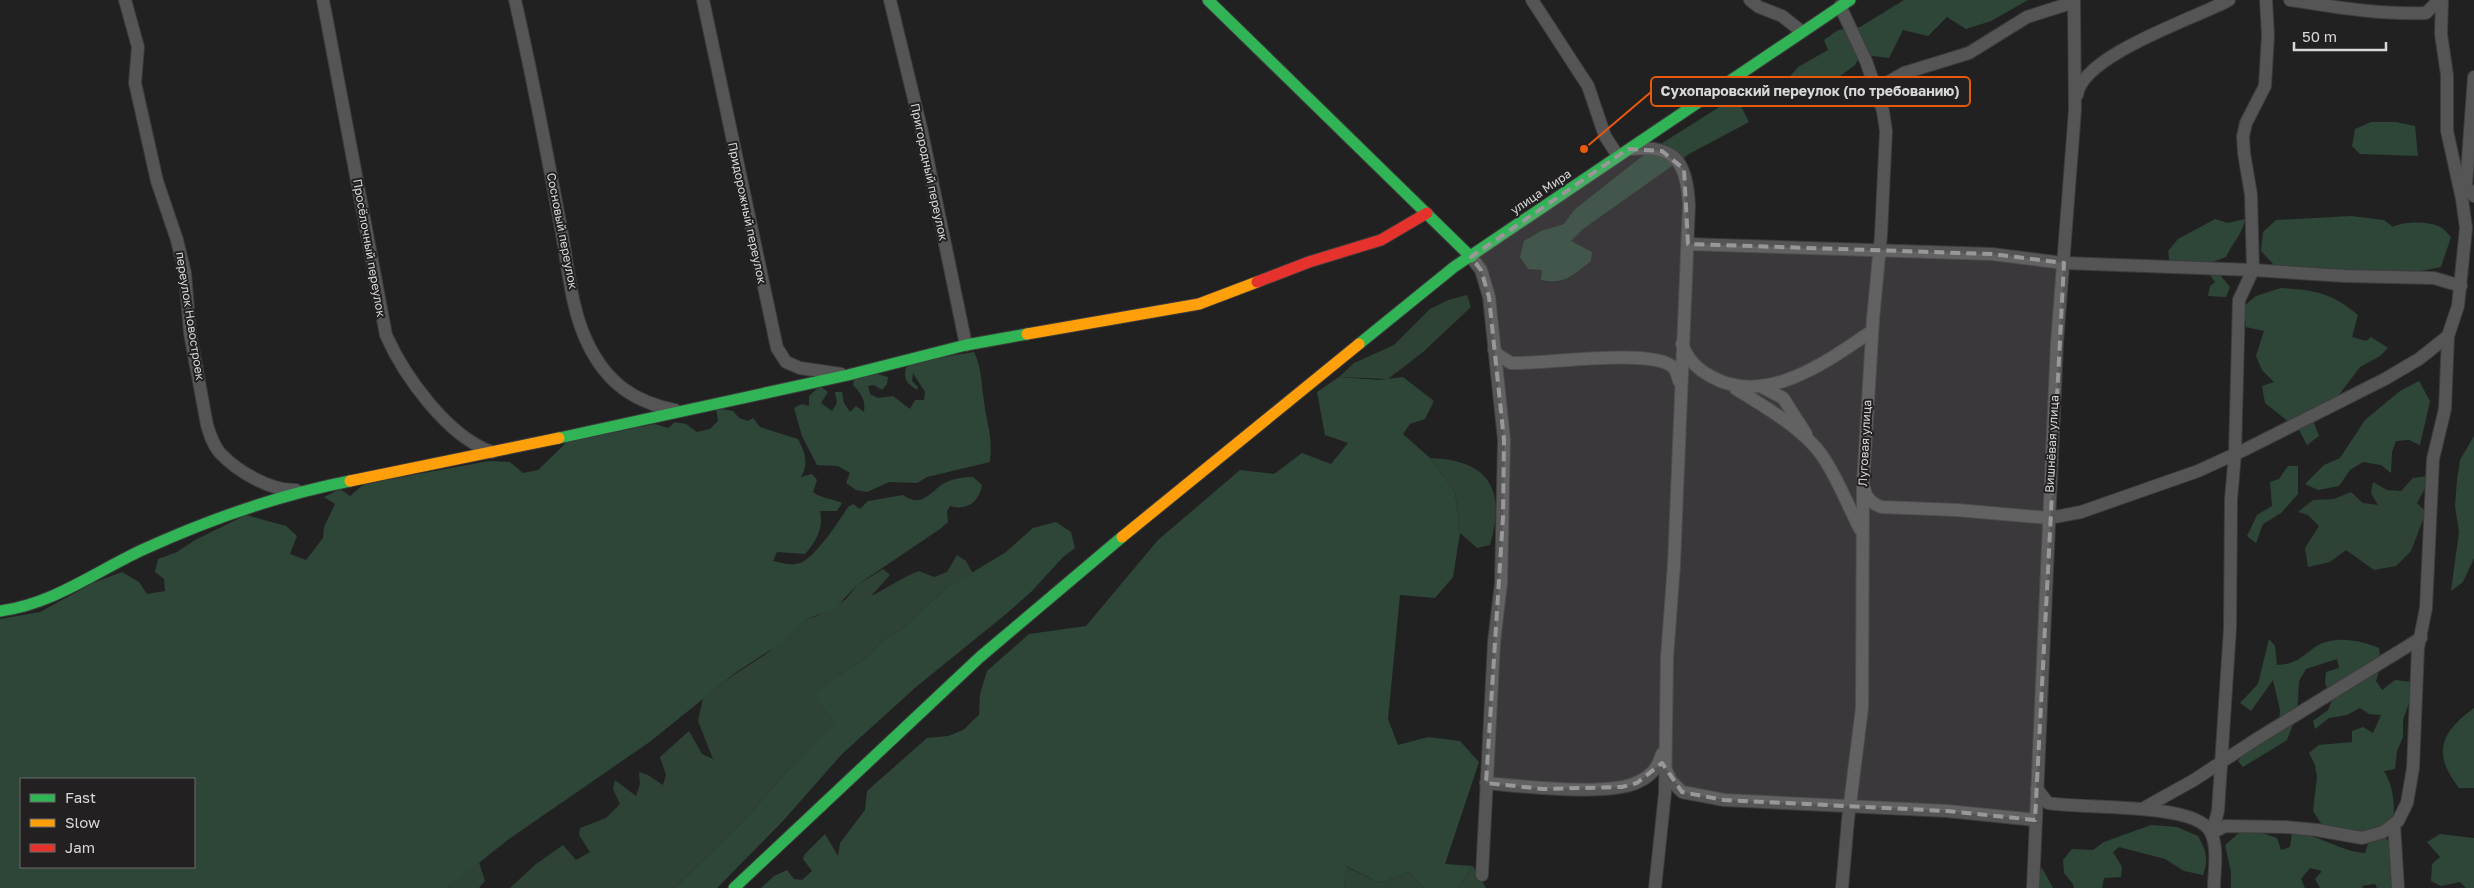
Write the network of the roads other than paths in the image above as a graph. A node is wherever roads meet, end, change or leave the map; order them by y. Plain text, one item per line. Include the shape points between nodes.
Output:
1 (125, 0) edge
2 (323, 0) edge
3 (515, 0) edge
4 (703, 0) edge
5 (890, 0) edge
6 (1208, 0) edge
7 (1222, 0) edge
8 (1532, 0) edge
9 (1750, 0) edge
10 (2229, 0) edge
11 (2266, 0) edge
12 (2290, 0) edge
13 (2441, 0) edge
14 (2074, 1) edge
15 (1845, 3) edge
16 (1221, 14) junction
17 (1801, 32) junction
18 (2474, 77) edge
19 (1876, 89) junction
20 (2075, 110) junction
21 (1623, 153) junction
22 (2457, 174) junction
23 (2470, 191) edge
24 (1427, 213) junction
25 (2470, 227) edge
26 (1688, 244) junction
27 (1880, 250) junction
28 (1471, 257) junction
29 (2064, 263) junction
30 (2253, 270) junction
31 (2461, 286) junction
32 (1872, 331) junction
33 (2448, 336) junction
34 (1682, 342) junction
35 (966, 345) junction
36 (1494, 350) junction
37 (848, 375) junction
38 (1728, 385) junction
39 (1764, 388) junction
40 (1682, 390) junction
41 (680, 411) junction
42 (1814, 447) junction
43 (494, 452) junction
44 (2235, 454) junction
45 (1863, 484) junction
46 (303, 490) junction
47 (2049, 518) junction
48 (1861, 532) junction
49 (0, 611) edge
50 (2421, 638) junction
51 (1664, 745) junction
52 (2221, 762) junction
53 (1664, 768) junction
54 (1486, 782) junction
55 (2037, 789) junction
56 (1850, 805) junction
57 (2142, 809) junction
58 (2035, 820) junction
59 (2394, 824) junction
60 (2212, 833) junction
61 (1482, 874) dead end
62 (734, 888) edge
63 (1655, 888) edge
64 (1842, 888) edge
65 (2033, 888) edge
66 (2214, 888) edge
67 (2398, 888) edge

1 - 46 street, переулок Новостроек via 138,47 135,83 157,181 185,273 190,333 211,439 219,452 255,478 286,490
2 - 43 street, Просёлочный переулок via 386,335 411,377 454,429 474,444
3 - 41 street, Сосновый переулок via 582,330 602,366 618,386 652,406
4 - 37 street, Придорожный переулок via 777,348 786,362 800,368
5 - 35 street, Пригородный переулок
6 - 16 street
7 - 16 street
8 - 21 street via 1588,86 1605,136
9 - 17 street via 1759,8 1782,16
10 - 20 street via 2162,30 2097,66 2084,78 2078,90
11 - 30 street via 2265,86 2243,136 2252,211
12 - 13 street via 2411,14 2426,13
13 - 22 street via 2448,146
14 - 19 street via 2026,17 1969,53 1904,73
14 - 20 street, Вишнёвая улица
15 - 17 street, улица Мира
15 - 19 street, Луговая улица
16 - 24 street
17 - 21 street, улица Мира
18 - 23 street
19 - 27 street, Луговая улица via 1886,131
20 - 29 street, Вишнёвая улица
21 - 26 street via 1646,147 1662,151 1675,158 1684,169
21 - 28 street, улица Мира
22 - 23 street
22 - 25 street
24 - 28 street
24 - 35 street via 1381,240 1309,262 1200,304
25 - 31 street
26 - 27 street
26 - 34 street
27 - 29 street via 1992,254
27 - 32 street, Луговая улица
28 - 36 street via 1481,270 1489,297
28 - 62 street, улица Мира via 1064,584 980,657
29 - 30 street
29 - 47 street, Вишнёвая улица via 2060,288
30 - 31 street via 2434,278
30 - 44 street via 2239,300
31 - 33 street
32 - 39 street via 1822,362
32 - 45 street, Луговая улица
33 - 44 street via 2419,359 2385,379
33 - 50 street via 2444,408 2433,459 2426,608
34 - 38 street via 1695,366
34 - 40 street
35 - 37 street
36 - 40 street via 1511,363 1626,358 1662,361 1677,372
36 - 54 street via 1504,440 1503,517
37 - 41 street
38 - 39 street via 1745,389
38 - 42 street via 1778,416
39 - 42 street via 1783,398
40 - 51 street
41 - 43 street
42 - 48 street via 1823,458
43 - 46 street
44 - 47 street via 2198,471 2081,512
44 - 52 street via 2231,499 2230,628
45 - 47 street via 1865,495 1872,504 1881,507
45 - 48 street, Луговая улица
46 - 49 street via 190,530 117,562 44,603 20,610
47 - 55 street, Вишнёвая улица
48 - 56 street, Луговая улица via 1863,699
50 - 52 street
50 - 59 street via 2413,768 2407,803
51 - 53 street
51 - 54 street via 1659,766 1637,783 1622,787 1543,789
52 - 57 street
52 - 60 street via 2218,811
53 - 56 street via 1682,792 1695,796
53 - 63 street via 1665,793
54 - 61 street
55 - 57 street via 2048,803
55 - 58 street, Вишнёвая улица
56 - 58 street via 2009,815
56 - 64 street, Луговая улица
57 - 60 street via 2200,822
58 - 65 street, Вишнёвая улица
59 - 60 street via 2383,832 2362,838 2285,827 2225,826
59 - 67 street
60 - 66 street

